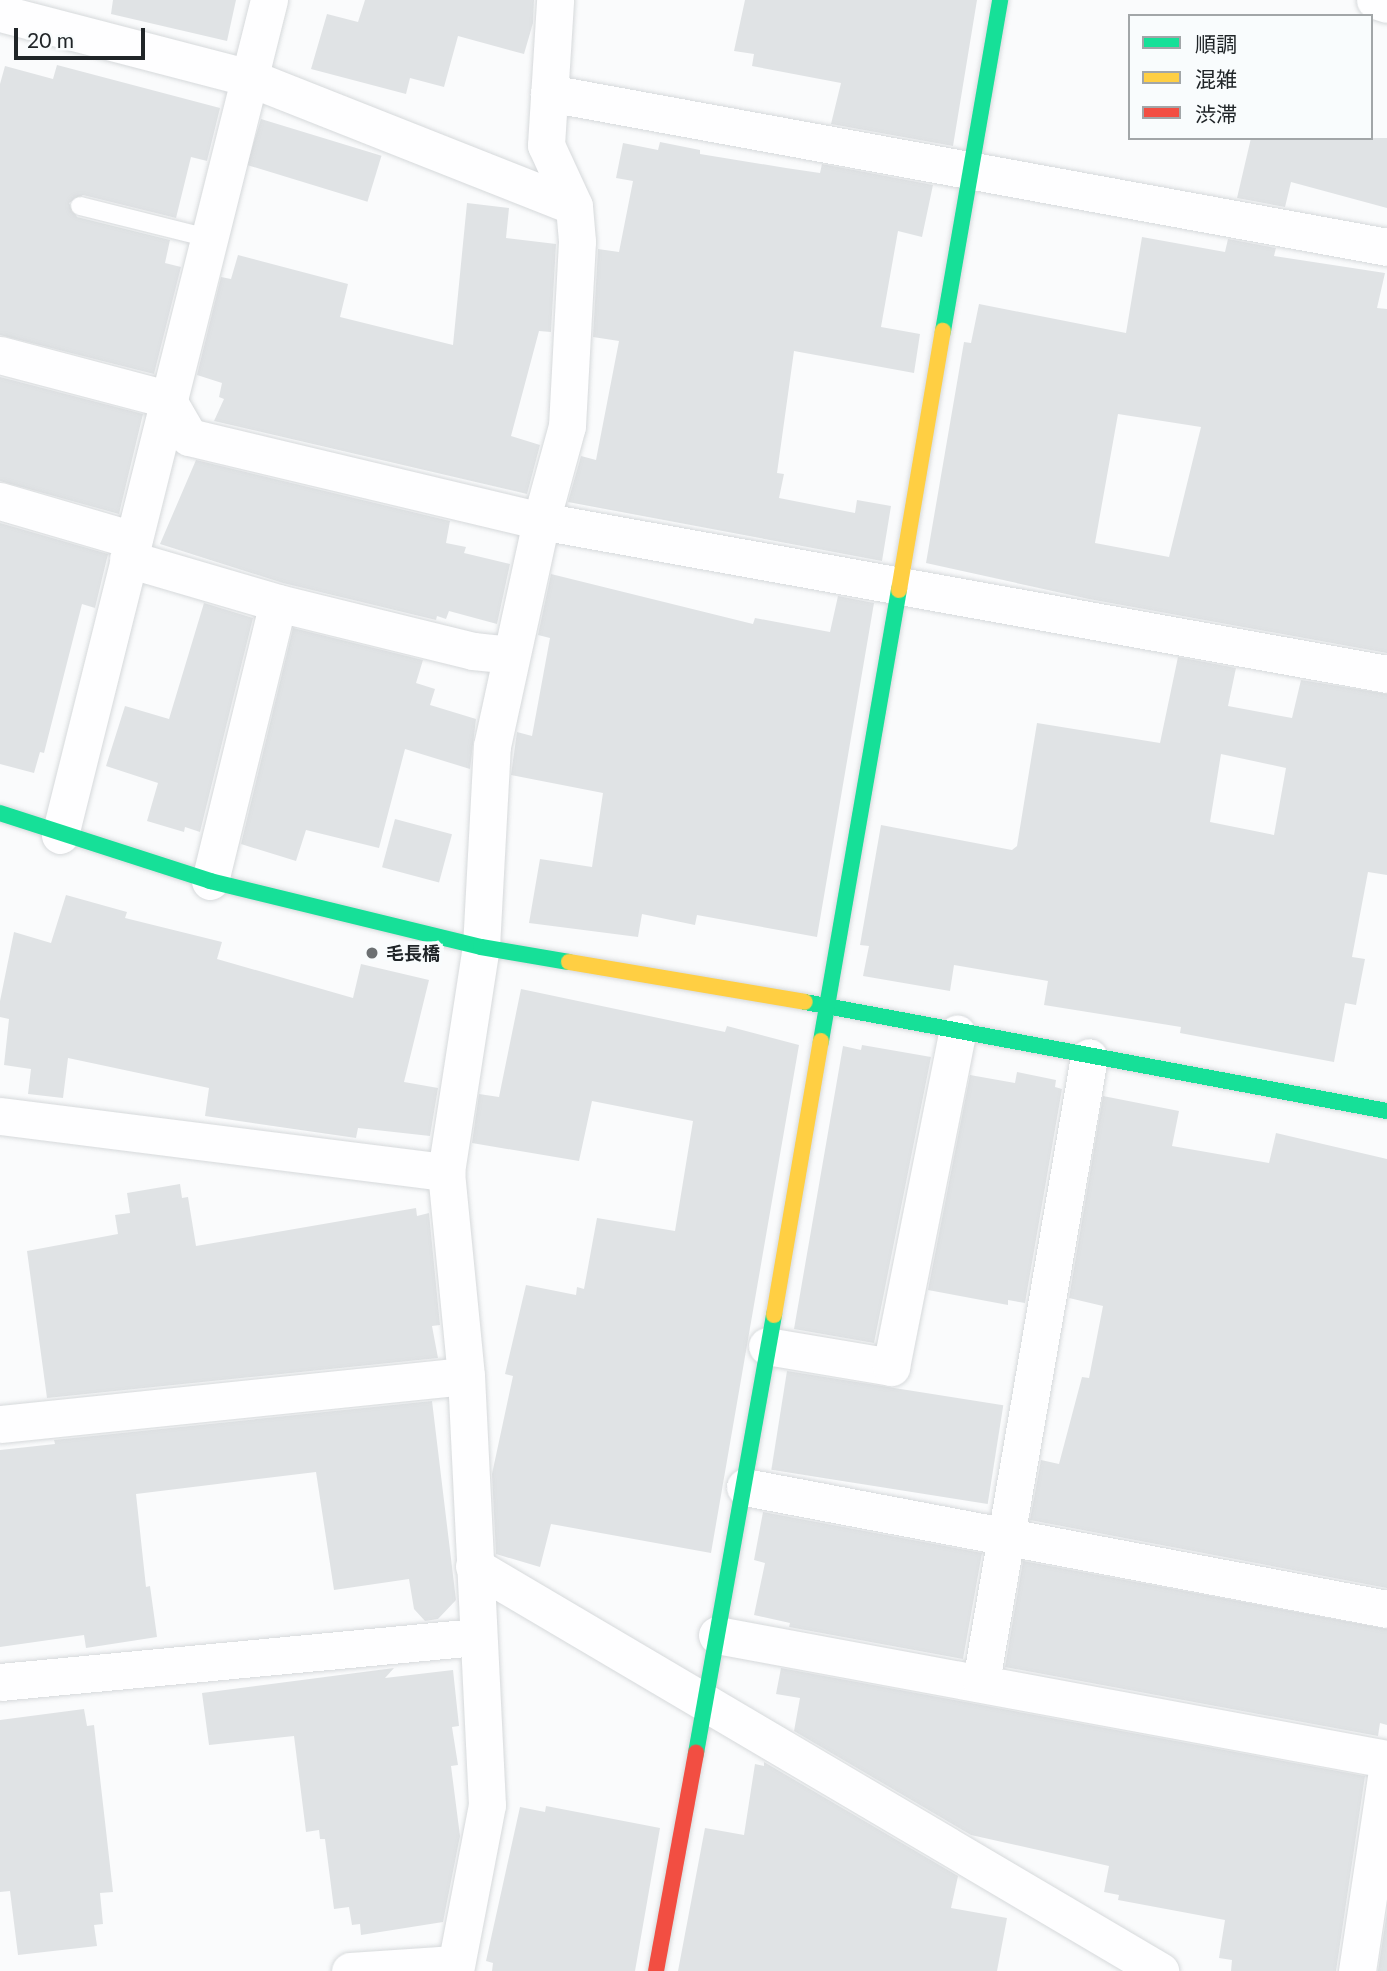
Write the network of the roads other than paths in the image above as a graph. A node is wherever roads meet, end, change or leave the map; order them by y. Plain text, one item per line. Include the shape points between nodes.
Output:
1 (269, 0) edge
2 (555, 0) edge
3 (1000, 0) edge
4 (1375, 0) edge
5 (1387, 4) edge
6 (0, 13) edge
7 (250, 78) junction
8 (548, 93) junction
9 (968, 171) junction
10 (80, 206) dead end
11 (573, 206) junction
12 (208, 238) junction
13 (1387, 247) edge
14 (0, 355) edge
15 (167, 399) junction
16 (0, 501) edge
17 (541, 521) junction
18 (131, 549) junction
19 (899, 587) junction
20 (278, 603) junction
21 (511, 655) junction
22 (1387, 674) edge
23 (0, 813) edge
24 (60, 835) junction
25 (210, 880) junction
26 (481, 947) junction
27 (825, 1005) junction
28 (957, 1033) junction
29 (1089, 1057) junction
30 (1387, 1111) edge
31 (0, 1115) edge
32 (446, 1171) junction
33 (767, 1346) junction
34 (466, 1376) junction
35 (0, 1424) edge
36 (745, 1487) junction
37 (1009, 1534) junction
38 (474, 1566) junction
39 (1387, 1609) edge
40 (716, 1635) junction
41 (476, 1637) junction
42 (981, 1681) junction
43 (0, 1682) edge
44 (702, 1704) junction
45 (1387, 1759) edge
46 (1387, 1770) edge
47 (455, 1968) edge
48 (350, 1971) edge
49 (656, 1971) edge
50 (1160, 1971) edge
51 (1357, 1971) edge

1 - 7 street
2 - 8 street
3 - 9 street
4 - 5 street
6 - 7 street
7 - 11 street
7 - 12 street
8 - 9 street
8 - 11 street via 546,145
9 - 13 street
9 - 19 street
10 - 12 lane
11 - 17 street via 578,241 567,426
12 - 15 street
14 - 15 street
15 - 17 street via 189,437
15 - 18 street
16 - 18 street
17 - 19 street
17 - 21 street
18 - 20 street
18 - 24 street
19 - 22 street
19 - 27 street
20 - 21 street via 473,651
20 - 25 street
21 - 26 street via 492,746
23 - 24 street
24 - 25 street
25 - 26 street
26 - 27 street
26 - 32 street
27 - 28 street
27 - 33 street
28 - 29 street
28 - 33 street via 891,1367
29 - 30 street
29 - 37 street
31 - 32 street
32 - 34 street
33 - 36 street
34 - 35 street
34 - 38 street
36 - 37 street
36 - 40 street
37 - 39 street
37 - 42 street
38 - 41 street
38 - 44 street
40 - 42 street
40 - 44 street
41 - 43 street
41 - 47 street via 487,1805
42 - 45 street
44 - 49 street
44 - 50 street
46 - 51 street
47 - 48 street

